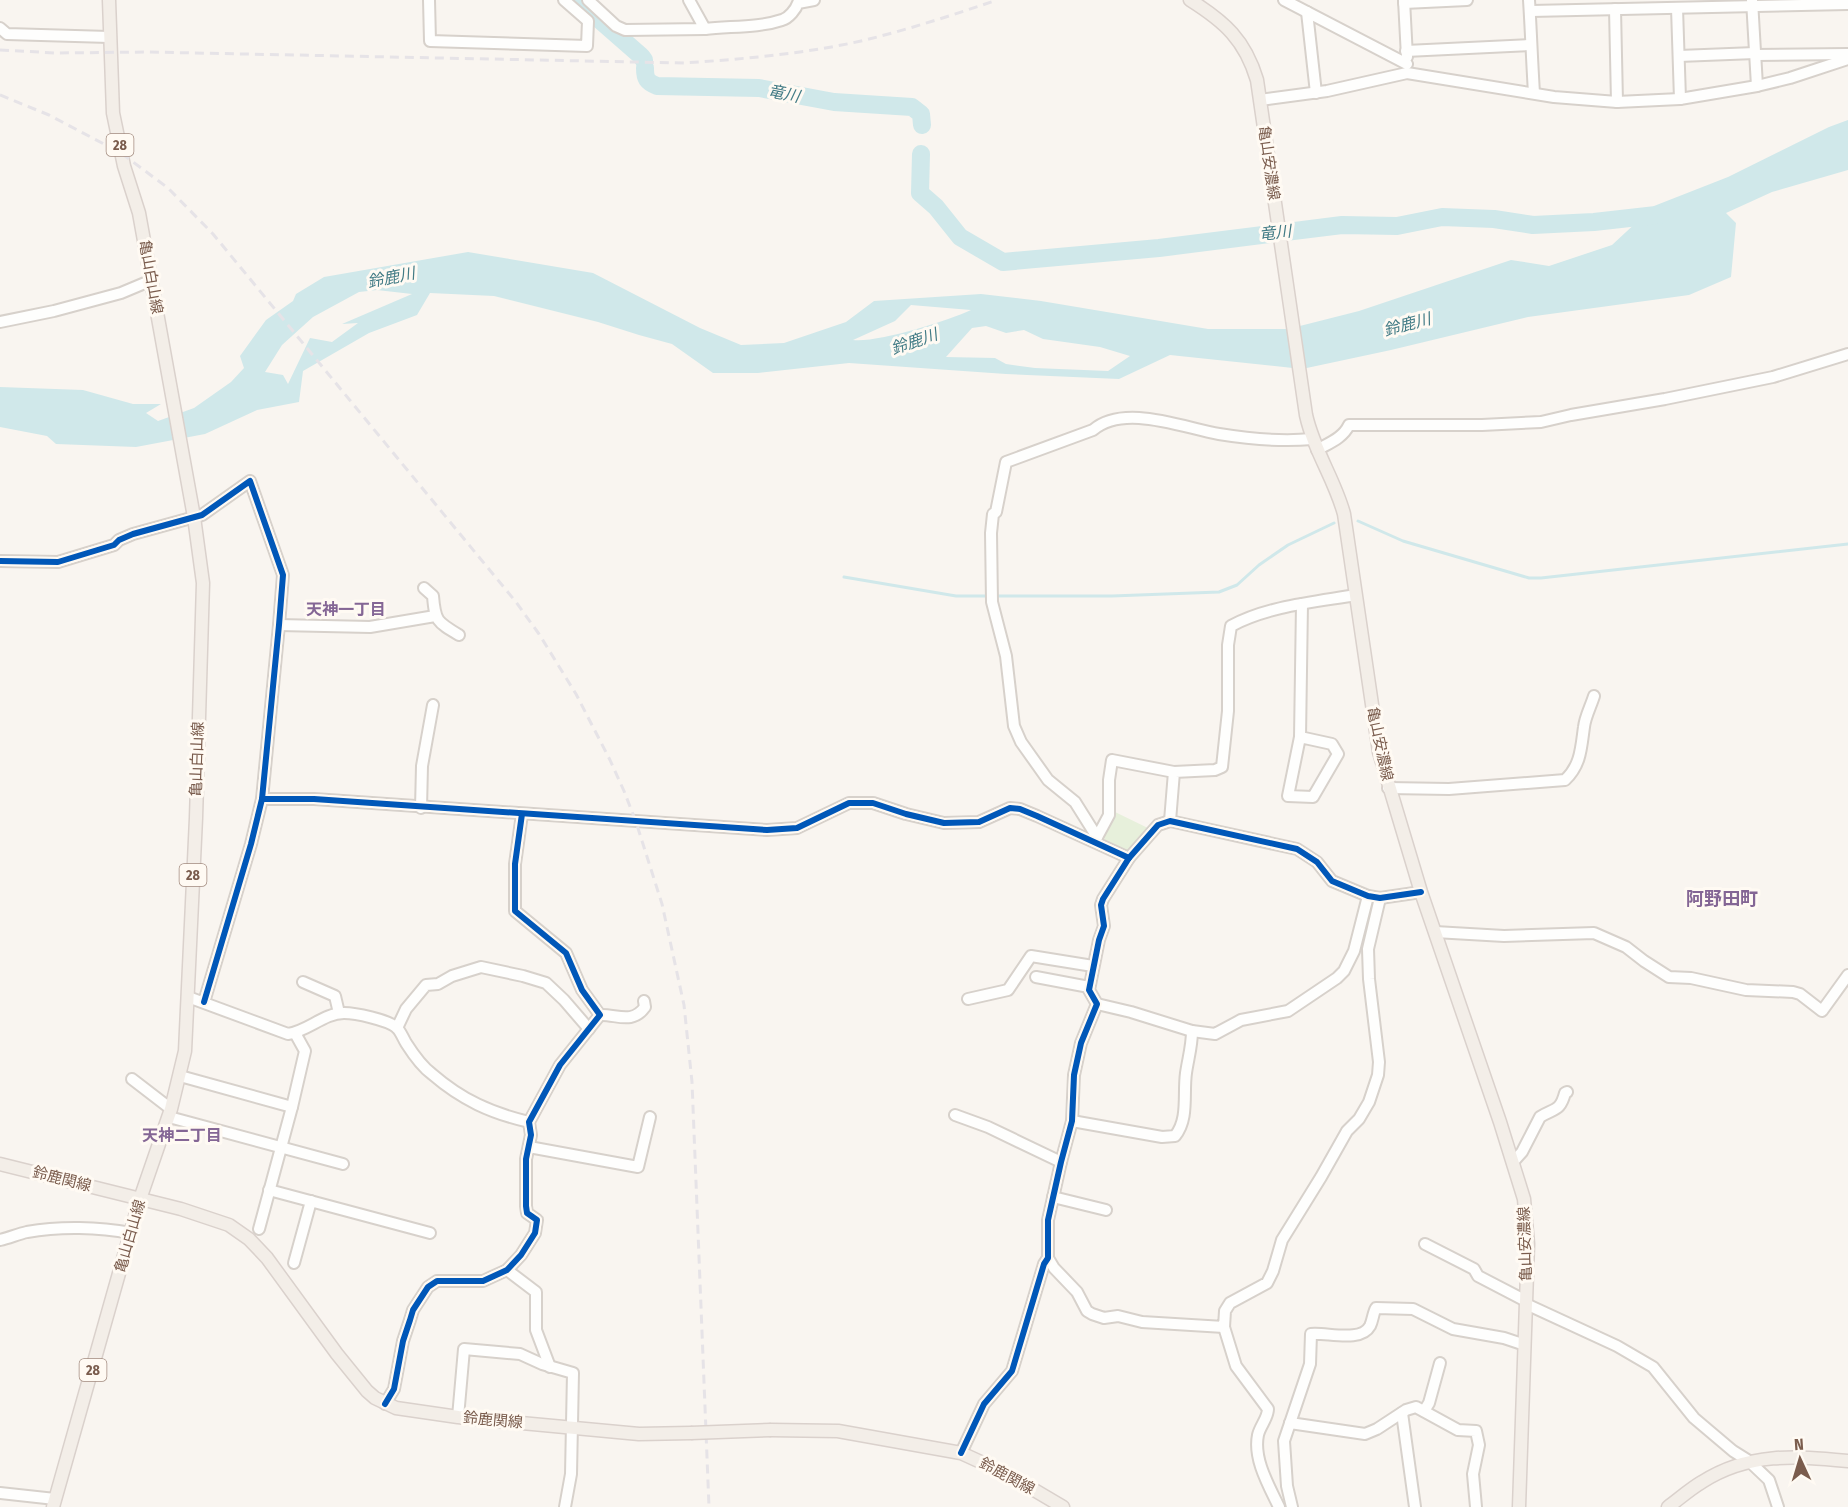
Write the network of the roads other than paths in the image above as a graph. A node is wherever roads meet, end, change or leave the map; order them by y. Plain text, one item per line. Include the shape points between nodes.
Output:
1 (109, 0) edge
2 (429, 0) edge
3 (564, 0) edge
4 (588, 0) edge
5 (688, 0) edge
6 (814, 0) edge
7 (1190, 0) edge
8 (1284, 0) edge
9 (1467, 0) edge
10 (1404, 1) edge
11 (1752, 3) edge
12 (1848, 4) edge
13 (1530, 5) edge
14 (1677, 8) junction
15 (1616, 9) junction
16 (1306, 12) junction
17 (0, 28) edge
18 (705, 28) junction
19 (110, 37) junction
20 (1531, 45) junction
21 (1406, 51) junction
22 (1755, 54) junction
23 (1848, 54) edge
24 (1679, 56) junction
25 (1848, 59) edge
26 (1407, 69) junction
27 (1757, 86) junction
28 (1316, 93) junction
29 (1534, 93) junction
30 (1680, 99) junction
31 (1617, 102) junction
32 (1260, 103) junction
33 (152, 284) junction
34 (0, 322) edge
35 (1848, 354) edge
36 (1315, 444) junction
37 (193, 514) junction
38 (0, 561) edge
39 (424, 588) dead end
40 (1356, 595) junction
41 (1302, 604) junction
42 (435, 616) junction
43 (279, 625) junction
44 (459, 635) dead end
45 (1594, 696) dead end
46 (433, 705) dead end
47 (1300, 737) junction
48 (1174, 772) junction
49 (1388, 788) junction
50 (262, 799) junction
51 (421, 808) junction
52 (522, 814) junction
53 (1170, 821) junction
54 (1096, 839) junction
55 (1129, 858) junction
56 (1421, 892) junction
57 (1368, 896) junction
58 (1380, 898) junction
59 (1435, 932) junction
60 (1093, 966) junction
61 (1848, 975) edge
62 (1036, 977) dead end
63 (303, 982) dead end
64 (1089, 987) junction
65 (188, 997) junction
66 (968, 999) dead end
67 (644, 1001) dead end
68 (204, 1002) junction
69 (1097, 1004) junction
70 (339, 1013) junction
71 (600, 1015) junction
72 (397, 1028) junction
73 (588, 1029) junction
74 (1192, 1031) junction
75 (295, 1033) junction
76 (180, 1076) junction
77 (132, 1079) dead end
78 (1567, 1092) dead end
79 (292, 1107) junction
80 (170, 1113) junction
81 (955, 1115) dead end
82 (650, 1117) dead end
83 (1072, 1121) junction
84 (529, 1122) junction
85 (281, 1147) junction
86 (529, 1147) junction
87 (1061, 1162) junction
88 (1513, 1162) junction
89 (0, 1164) edge
90 (343, 1164) dead end
91 (269, 1190) junction
92 (1053, 1197) junction
93 (140, 1199) junction
94 (311, 1202) junction
95 (1106, 1210) dead end
96 (259, 1229) dead end
97 (131, 1233) junction
98 (430, 1233) dead end
99 (0, 1240) edge
100 (1425, 1244) dead end
101 (1048, 1258) junction
102 (294, 1263) dead end
103 (507, 1270) junction
104 (1526, 1302) junction
105 (1224, 1327) junction
106 (1525, 1345) junction
107 (1440, 1363) dead end
108 (550, 1367) junction
109 (385, 1404) junction
110 (1424, 1411) junction
111 (1402, 1413) junction
112 (458, 1418) junction
113 (1290, 1424) junction
114 (572, 1427) junction
115 (961, 1454) junction
116 (1749, 1461) junction
117 (1848, 1461) edge
118 (0, 1493) edge
119 (54, 1503) edge
120 (564, 1507) edge
121 (1063, 1507) edge
122 (1279, 1507) edge
123 (1292, 1507) edge
124 (1415, 1507) edge
125 (1476, 1507) edge
126 (1518, 1507) edge
127 (1668, 1507) edge
128 (1778, 1507) edge

1 - 19 main road, 亀山白山線 / 28
2 - 3 street via 430,41 587,46 588,21
4 - 18 street via 625,30
5 - 18 street
6 - 18 street via 798,3 785,20
7 - 32 main road, 亀山安濃線 via 1216,17 1240,41 1251,60
8 - 16 street
9 - 10 street
10 - 21 street
11 - 12 street
11 - 14 street
11 - 22 street
13 - 15 street
13 - 20 street
14 - 15 street
14 - 24 street
15 - 31 street
16 - 26 street
16 - 28 street
17 - 19 street via 7,34
19 - 33 main road, 亀山白山線 / 28 via 114,120 139,213
20 - 21 street
20 - 29 street
21 - 26 street
22 - 23 street
22 - 24 street
22 - 27 street
24 - 30 street
25 - 27 street
26 - 28 street via 1384,80
26 - 29 street
27 - 30 street
28 - 32 street
29 - 31 street
30 - 31 street
32 - 36 main road, 亀山安濃線 via 1306,415
33 - 34 street
33 - 37 main road, 亀山白山線 / 28
35 - 36 street via 1763,379 1541,422 1349,425 1341,436
36 - 40 main road, 亀山安濃線 via 1339,495
36 - 54 street via 1231,436 1137,418 1104,422 1093,430 1006,462 992,524 992,597 1006,656 1014,726 1048,780 1075,802
37 - 38 street via 58,562
37 - 43 street via 202,515 250,481 283,575
37 - 65 main road, 亀山白山線 / 28 via 203,583
39 - 42 street via 433,596
40 - 41 street
40 - 49 main road, 亀山安濃線 via 1373,718
41 - 47 street
41 - 48 street via 1246,618 1231,626 1222,767
42 - 43 street via 370,627
42 - 44 street via 439,623
43 - 50 street
45 - 49 street via 1584,725 1580,757 1565,780 1449,789
46 - 51 street via 422,766
47 - 47 street via 1288,796 1313,797 1338,754 1332,744
48 - 53 street
48 - 54 street via 1112,760 1109,814
49 - 56 main road, 亀山安濃線
50 - 51 street
50 - 68 street
51 - 52 street
52 - 54 street via 767,830 796,828 849,803 873,803 944,823 979,822 1010,808
52 - 71 street via 515,864 515,911 566,954 582,990
53 - 55 street via 1158,825
53 - 57 street via 1297,849 1317,862 1332,881
54 - 55 street
55 - 60 street via 1103,899 1104,926
56 - 58 street
56 - 59 main road, 亀山安濃線
57 - 58 street
57 - 74 street via 1350,961 1337,978 1288,1011 1241,1020 1215,1034
58 - 105 street via 1368,949 1379,1062 1369,1102 1347,1131 1282,1240 1267,1283 1230,1303
59 - 61 street via 1504,936 1594,933 1626,947 1669,977 1746,990 1793,992 1822,1011
59 - 88 main road, 亀山安濃線
60 - 64 street
60 - 66 street via 1031,956 1008,990
62 - 64 street
63 - 70 street via 335,996
64 - 69 street
65 - 68 street
65 - 76 main road, 亀山白山線 / 28
67 - 71 street via 642,1011 627,1018
68 - 75 street via 281,1032
69 - 74 street
69 - 83 street via 1081,1043 1074,1075
70 - 72 street via 363,1016
70 - 75 street
71 - 73 street
72 - 73 street via 406,1009 426,985 481,967 546,982
72 - 84 street via 423,1066 453,1090 478,1106
73 - 84 street via 560,1065
74 - 83 street via 1186,1099 1181,1127 1174,1136
75 - 79 street via 305,1051
76 - 79 street
76 - 80 main road, 亀山白山線 / 28
77 - 80 street
78 - 88 street via 1557,1110 1540,1117
79 - 85 street
80 - 85 street
80 - 93 main road, 亀山白山線 / 28
81 - 87 street
82 - 86 street via 638,1167
83 - 87 street
84 - 86 street
85 - 90 street
85 - 91 street
86 - 103 street via 526,1206 527,1213 537,1220 536,1233
87 - 92 street
88 - 104 main road, 亀山安濃線 via 1528,1227
89 - 93 main road, 鈴鹿関線
91 - 94 street
91 - 96 street
92 - 95 street
92 - 101 street via 1047,1228
93 - 97 main road, 亀山白山線 / 28
93 - 109 main road, 鈴鹿関線 via 229,1225 249,1239 367,1391
94 - 98 street
94 - 102 street
97 - 99 street via 55,1230
97 - 119 main road, 亀山白山線 / 28
100 - 104 street
101 - 105 street via 1092,1314 1142,1322
101 - 115 street via 1012,1371 984,1404
103 - 108 street via 536,1292 536,1330
103 - 109 street via 483,1281 437,1281 428,1287 413,1310 394,1389
104 - 106 main road, 亀山安濃線
104 - 116 street via 1653,1367 1694,1418
105 - 122 street via 1236,1366 1268,1409 1257,1444 1264,1475
106 - 113 street via 1453,1329 1413,1309 1376,1308 1366,1331 1349,1336 1311,1334 1310,1364
106 - 126 main road, 亀山安濃線
107 - 110 street
108 - 112 street via 520,1354 464,1349
108 - 114 street via 573,1373
109 - 112 main road, 鈴鹿関線
110 - 111 street via 1416,1407
110 - 125 street via 1458,1430 1476,1431
111 - 113 street via 1365,1434
111 - 124 street
112 - 114 main road, 鈴鹿関線
113 - 123 street via 1284,1458
114 - 115 main road, 鈴鹿関線, bridge via 639,1434 837,1431
114 - 120 street via 572,1474
115 - 121 main road, 鈴鹿関線 via 1007,1474
116 - 117 main road via 1786,1457
116 - 127 main road via 1702,1481
116 - 128 street via 1769,1480
118 - 119 street

